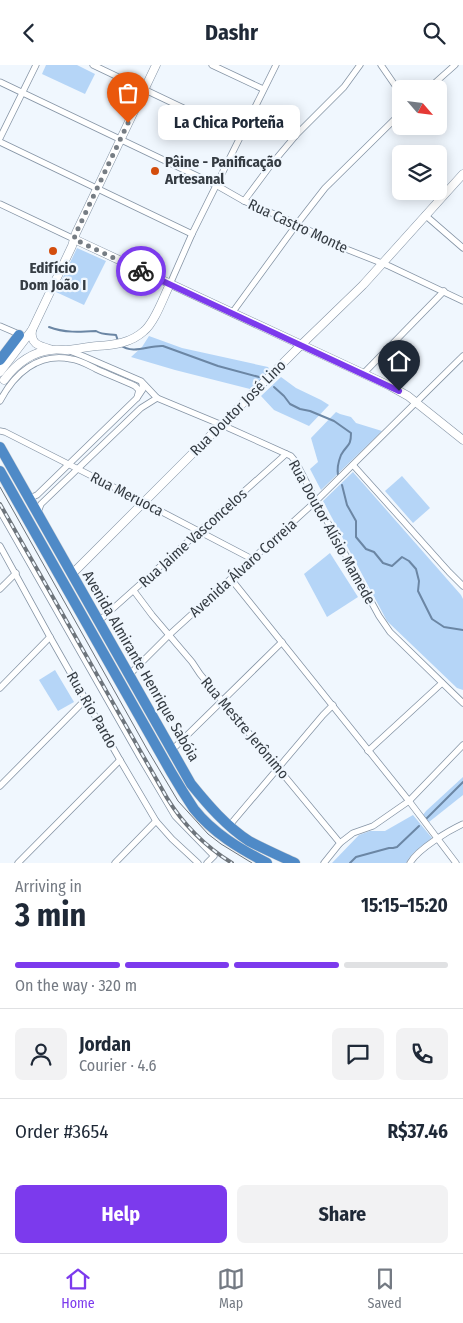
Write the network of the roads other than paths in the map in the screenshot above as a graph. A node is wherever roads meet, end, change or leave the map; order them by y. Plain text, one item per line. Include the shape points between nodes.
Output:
1 (36, 65) edge
2 (93, 65) edge
3 (156, 65) edge
4 (212, 65) edge
5 (276, 65) edge
6 (360, 65) edge
7 (381, 65) edge
8 (455, 65) edge
9 (438, 80) edge
10 (392, 81) edge
11 (0, 82) edge
12 (144, 89) junction
13 (263, 89) junction
14 (21, 93) junction
15 (392, 122) edge
16 (240, 135) junction
17 (0, 138) edge
18 (120, 139) junction
19 (0, 142) edge
20 (463, 173) edge
21 (216, 185) junction
22 (97, 189) junction
23 (244, 201) junction
24 (0, 204) edge
25 (426, 215) junction
26 (297, 224) junction
27 (192, 234) junction
28 (74, 239) junction
29 (463, 248) edge
30 (383, 263) junction
31 (170, 284) junction
32 (444, 291) junction
33 (463, 301) edge
34 (232, 313) junction
35 (0, 326) edge
36 (32, 330) junction
37 (20, 335) junction
38 (301, 345) junction
39 (52, 349) junction
40 (63, 354) junction
41 (463, 356) edge
42 (0, 360) edge
43 (0, 372) edge
44 (363, 373) junction
45 (4, 380) dead end
46 (141, 381) junction
47 (157, 398) junction
48 (138, 399) junction
49 (0, 401) edge
50 (416, 402) junction
51 (222, 425) junction
52 (0, 431) edge
53 (463, 440) edge
54 (0, 447) edge
55 (286, 454) junction
56 (68, 464) junction
57 (353, 465) junction
58 (78, 469) junction
59 (0, 471) edge
60 (30, 498) junction
61 (316, 501) junction
62 (143, 502) junction
63 (0, 511) edge
64 (38, 512) junction
65 (200, 531) junction
66 (0, 546) edge
67 (252, 559) junction
68 (16, 573) junction
69 (72, 573) junction
70 (231, 579) junction
71 (463, 586) edge
72 (0, 589) edge
73 (134, 591) junction
74 (100, 621) junction
75 (169, 635) junction
76 (50, 637) junction
77 (282, 642) junction
78 (129, 675) junction
79 (442, 683) junction
80 (0, 688) edge
81 (86, 699) junction
82 (223, 700) junction
83 (463, 703) edge
84 (333, 705) junction
85 (463, 745) edge
86 (172, 750) junction
87 (368, 751) junction
88 (120, 760) junction
89 (278, 768) junction
90 (0, 786) edge
91 (410, 801) junction
92 (156, 821) junction
93 (463, 824) edge
94 (229, 826) junction
95 (438, 839) junction
96 (340, 843) junction
97 (291, 862) edge
98 (18, 863) edge
99 (116, 863) edge
100 (198, 863) edge
101 (207, 863) edge
102 (267, 863) edge
103 (324, 863) edge
104 (410, 863) edge
105 (456, 863) edge

1 - 14 street
2 - 12 street
3 - 12 street
4 - 13 street
5 - 13 street
6 - 23 street via 344,87 297,134
7 - 10 street
8 - 9 street
11 - 14 street, Rua Castro Monte
12 - 16 street
12 - 18 street
13 - 16 street
14 - 17 street
14 - 18 street, Rua Castro Monte
15 - 26 street via 325,189
16 - 21 street
18 - 21 street, Rua Castro Monte
18 - 22 street
19 - 22 street
20 - 25 street, Rua Doutor José Lino
21 - 23 street, Rua Castro Monte
21 - 27 street
22 - 27 street
22 - 28 street
23 - 26 street, Rua Castro Monte
24 - 28 street
25 - 29 street
25 - 30 street, Rua Doutor José Lino
26 - 30 street, Rua Castro Monte via 341,247
26 - 34 street
27 - 31 street
28 - 31 street
28 - 36 street
30 - 32 street, Rua Castro Monte
30 - 38 street, Rua Doutor José Lino
31 - 34 street
31 - 40 street via 148,327 136,337 124,343
32 - 33 street, Rua Castro Monte
32 - 44 street
34 - 38 street
35 - 37 street
36 - 37 street via 25,336
36 - 39 street via 35,343
36 - 43 street
37 - 42 highway
38 - 44 street
38 - 51 street, Rua Doutor José Lino
39 - 40 street
39 - 45 street via 17,364
40 - 46 street, Rua Doutor Alísio Mamede via 83,356
40 - 48 street via 135,386 139,390
40 - 49 street via 22,371 10,383
41 - 50 street, Avenida Álvaro Correia
44 - 50 street
46 - 47 street, Rua Doutor Alísio Mamede
46 - 48 street via 144,389
47 - 51 street, Rua Doutor Alísio Mamede
47 - 58 street via 141,408
48 - 56 street
50 - 53 street
50 - 57 street, Avenida Álvaro Correia
51 - 55 street, Rua Doutor Alísio Mamede
51 - 62 street, Rua Doutor José Lino
52 - 56 street, Rua Meruoca
54 - 60 highway, Avenida Almirante Henrique Sabóia
55 - 61 street, Rua Doutor Alísio Mamede via 296,462
55 - 65 street, Rua Jaime Vasconcelos
56 - 58 street, Rua Meruoca
56 - 60 street
57 - 61 street, Avenida Álvaro Correia
57 - 71 street
58 - 62 street, Rua Meruoca
58 - 64 street via 41,504
59 - 102 highway, Avenida Almirante Henrique Sabóia via 195,809 222,836
60 - 64 highway, Avenida Almirante Henrique Sabóia
61 - 67 street, Avenida Álvaro Correia
61 - 79 street, Rua Doutor Alísio Mamede via 390,632
62 - 65 street, Rua Meruoca
62 - 69 street, Rua Doutor José Lino
63 - 101 street via 175,817 214,855
64 - 69 highway, Avenida Almirante Henrique Sabóia
65 - 67 street, Rua Meruoca
65 - 73 street, Rua Jaime Vasconcelos
66 - 68 street, Rua Rio Pardo
67 - 70 street, Avenida Álvaro Correia
68 - 72 street
68 - 76 street, Rua Rio Pardo
69 - 74 highway, Avenida Almirante Henrique Sabóia
70 - 75 street, Avenida Álvaro Correia
70 - 77 street
73 - 74 street, Rua Jaime Vasconcelos
73 - 75 street, Rua Mestre Jerônimo
74 - 78 highway, Avenida Almirante Henrique Sabóia
75 - 78 street, Avenida Álvaro Correia
75 - 82 street, Rua Mestre Jerônimo
76 - 80 street
76 - 81 street, Rua Rio Pardo
77 - 82 street
77 - 84 street
78 - 86 highway, Avenida Almirante Henrique Sabóia
79 - 83 street, Rua Doutor Alísio Mamede
79 - 87 street
81 - 88 street, Rua Rio Pardo
81 - 90 street
82 - 86 street
82 - 89 street, Rua Mestre Jerônimo
84 - 87 street
84 - 89 street
85 - 91 street
86 - 94 highway, Avenida Almirante Henrique Sabóia via 191,784
87 - 91 street
88 - 92 street, Rua Rio Pardo
88 - 98 street
89 - 94 street
89 - 96 street, Rua Mestre Jerônimo
91 - 95 street
91 - 96 street via 376,825 353,833
92 - 99 street
92 - 100 street, Rua Rio Pardo
93 - 95 street
94 - 97 highway, Avenida Almirante Henrique Sabóia
95 - 104 street via 413,857
95 - 105 street
96 - 103 street

